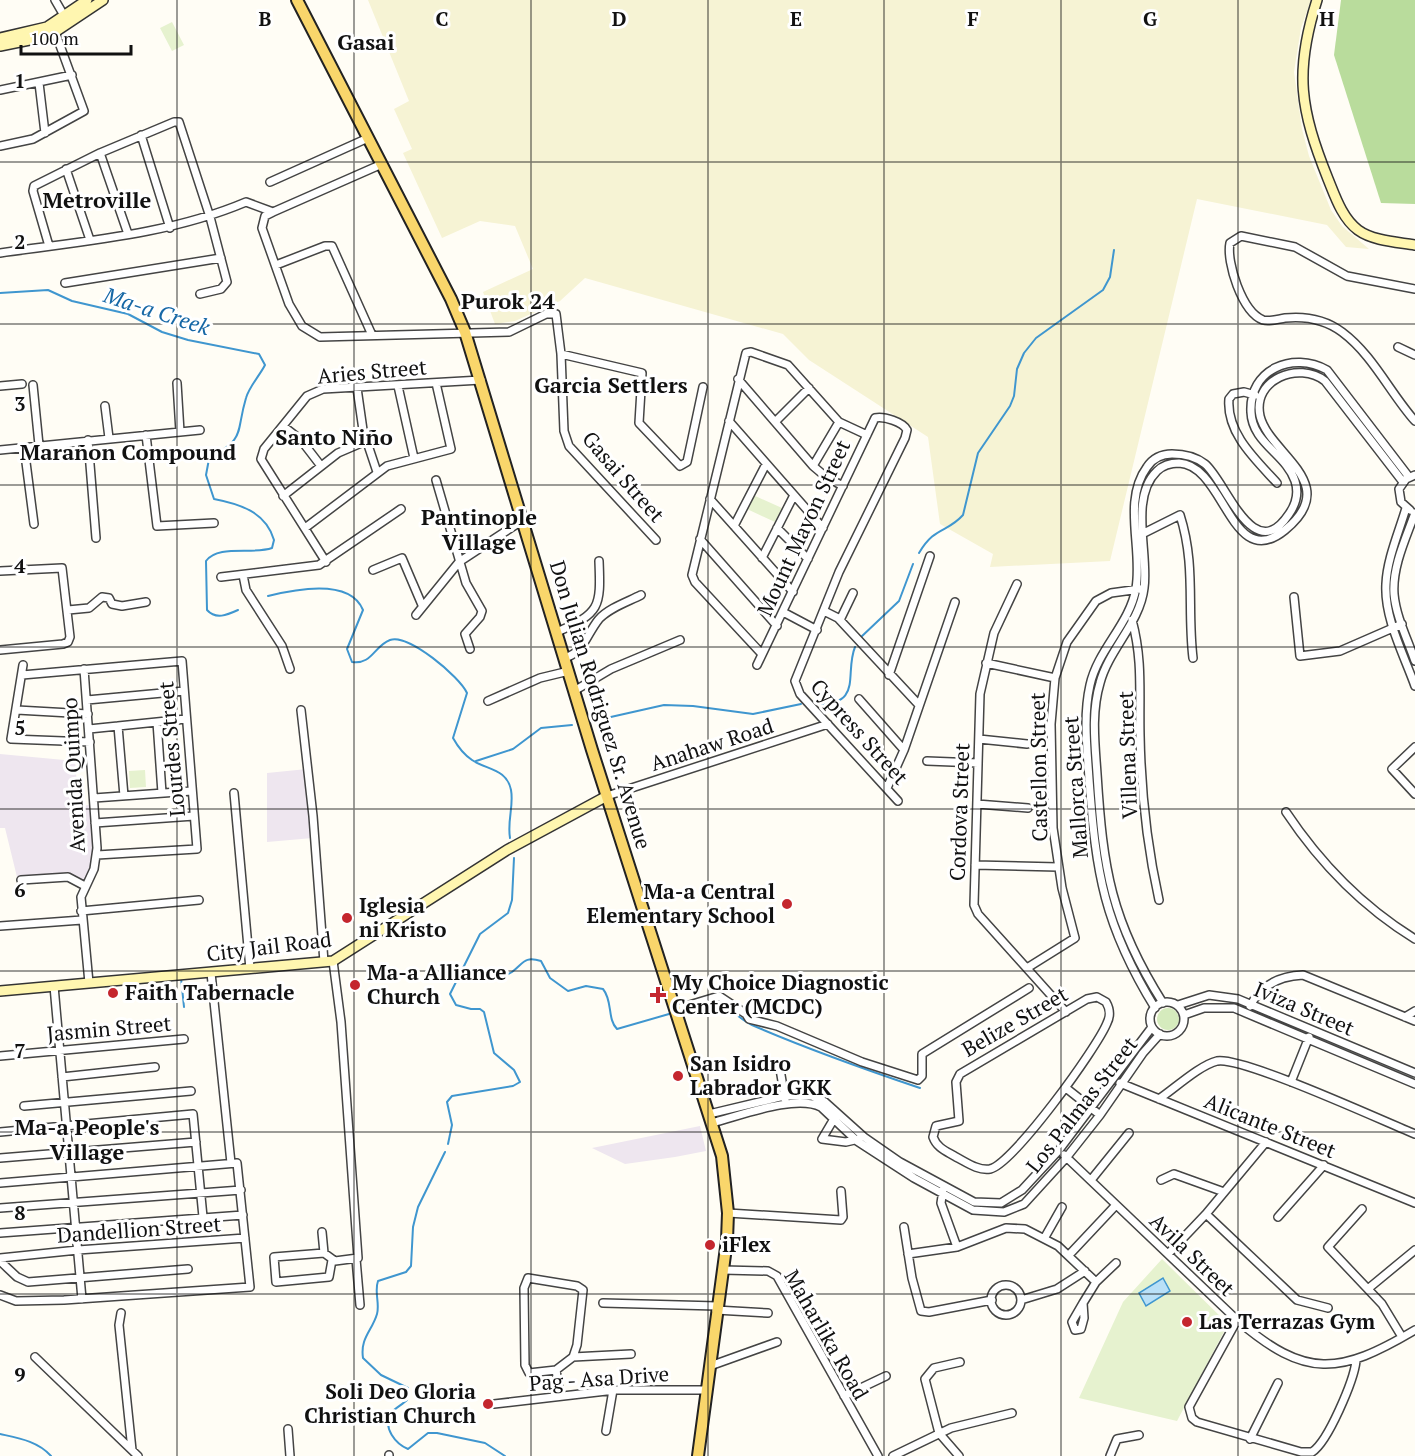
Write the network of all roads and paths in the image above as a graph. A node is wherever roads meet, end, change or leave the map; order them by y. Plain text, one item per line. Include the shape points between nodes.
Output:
1 (55, 0) edge
2 (87, 0) edge
3 (103, 0) edge
4 (297, 0) edge
5 (1317, 0) edge
6 (67, 20) junction
7 (54, 28) junction
8 (0, 38) edge
9 (0, 46) edge
10 (72, 75) junction
11 (39, 83) junction
12 (0, 90) edge
13 (45, 134) junction
14 (141, 135) junction
15 (368, 138) junction
16 (0, 146) edge
17 (100, 153) junction
18 (382, 164) junction
19 (66, 169) junction
20 (270, 182) dead end
21 (273, 212) junction
22 (210, 217) junction
23 (170, 228) junction
24 (128, 234) junction
25 (90, 240) junction
26 (1415, 245) edge
27 (49, 246) junction
28 (0, 252) edge
29 (221, 258) junction
30 (276, 265) junction
31 (65, 284) dead end
32 (1415, 289) edge
33 (200, 294) dead end
34 (465, 332) junction
35 (372, 335) junction
36 (1398, 347) dead end
37 (561, 354) junction
38 (1415, 355) edge
39 (738, 379) junction
40 (481, 380) junction
41 (177, 383) dead end
42 (436, 383) junction
43 (22, 384) dead end
44 (33, 385) dead end
45 (0, 386) edge
46 (398, 386) junction
47 (703, 387) dead end
48 (809, 387) junction
49 (357, 388) junction
50 (1257, 395) junction
51 (1351, 400) junction
52 (1344, 405) junction
53 (105, 406) dead end
54 (729, 421) junction
55 (775, 422) junction
56 (839, 422) junction
57 (1415, 422) edge
58 (283, 426) junction
59 (200, 430) dead end
60 (180, 432) junction
61 (146, 435) junction
62 (867, 435) junction
63 (109, 438) junction
64 (88, 440) junction
65 (366, 441) junction
66 (39, 445) junction
67 (24, 447) junction
68 (0, 450) edge
69 (1162, 455) junction
70 (414, 458) junction
71 (766, 464) junction
72 (1166, 465) junction
73 (321, 466) junction
74 (813, 466) junction
75 (377, 472) junction
76 (1412, 476) edge
77 (436, 480) dead end
78 (1402, 482) junction
79 (1277, 483) dead end
80 (843, 486) junction
81 (794, 495) junction
82 (283, 496) junction
83 (710, 499) junction
84 (1406, 508) junction
85 (401, 509) dead end
86 (1415, 512) edge
87 (523, 520) junction
88 (214, 523) dead end
89 (34, 524) dead end
90 (734, 526) junction
91 (305, 528) junction
92 (777, 528) junction
93 (823, 528) junction
94 (1139, 535) junction
95 (96, 538) dead end
96 (700, 538) junction
97 (656, 540) dead end
98 (930, 556) dead end
99 (762, 558) junction
100 (808, 559) junction
101 (599, 561) dead end
102 (326, 562) junction
103 (459, 562) junction
104 (373, 570) dead end
105 (0, 571) edge
106 (243, 575) junction
107 (221, 577) dead end
108 (1017, 584) dead end
109 (1136, 589) junction
110 (1144, 589) junction
111 (793, 592) junction
112 (853, 593) dead end
113 (641, 595) dead end
114 (1294, 597) dead end
115 (146, 602) dead end
116 (956, 602) dead end
117 (422, 605) junction
118 (68, 610) junction
119 (1129, 610) junction
120 (824, 611) junction
121 (783, 612) junction
122 (416, 615) dead end
123 (840, 621) junction
124 (1133, 621) junction
125 (1402, 624) junction
126 (777, 626) junction
127 (1394, 627) junction
128 (817, 630) junction
129 (557, 632) junction
130 (680, 640) dead end
131 (470, 649) dead end
132 (0, 650) edge
133 (761, 653) junction
134 (565, 658) junction
135 (1193, 658) dead end
136 (1415, 662) edge
137 (986, 663) junction
138 (23, 665) dead end
139 (757, 665) dead end
140 (84, 669) junction
141 (291, 669) dead end
142 (569, 671) junction
143 (1413, 674) edge
144 (22, 675) junction
145 (889, 675) junction
146 (1055, 678) junction
147 (1415, 686) edge
148 (184, 691) junction
149 (574, 691) junction
150 (859, 699) dead end
151 (87, 700) junction
152 (488, 701) dead end
153 (919, 705) junction
154 (16, 710) junction
155 (301, 710) dead end
156 (88, 714) junction
157 (186, 719) junction
158 (157, 722) junction
159 (828, 724) junction
160 (118, 726) junction
161 (89, 729) junction
162 (979, 739) junction
163 (90, 742) junction
164 (1027, 744) dead end
165 (1415, 747) edge
166 (904, 750) junction
167 (927, 761) dead end
168 (978, 763) junction
169 (887, 788) junction
170 (192, 791) junction
171 (162, 793) junction
172 (234, 793) dead end
173 (1415, 794) edge
174 (124, 796) junction
175 (607, 796) junction
176 (94, 798) junction
177 (898, 801) dead end
178 (977, 804) junction
179 (1028, 808) dead end
180 (1286, 812) dead end
181 (194, 816) junction
182 (95, 823) junction
183 (97, 855) junction
184 (975, 865) junction
185 (1058, 867) junction
186 (21, 880) dead end
187 (85, 886) junction
188 (199, 900) dead end
189 (1159, 900) dead end
190 (81, 911) junction
191 (82, 920) junction
192 (0, 926) edge
193 (1415, 939) edge
194 (329, 962) junction
195 (1027, 968) junction
196 (250, 969) junction
197 (211, 973) junction
198 (89, 983) junction
199 (54, 986) junction
200 (1029, 988) dead end
201 (0, 991) edge
202 (1163, 1003) junction
203 (1251, 1003) junction
204 (1178, 1005) junction
205 (1155, 1008) junction
206 (676, 1009) junction
207 (1415, 1011) edge
208 (1066, 1012) junction
209 (1247, 1012) junction
210 (1184, 1015) junction
211 (1405, 1017) junction
212 (1415, 1021) edge
213 (1152, 1027) junction
214 (1311, 1031) junction
215 (1160, 1034) junction
216 (184, 1039) dead end
217 (1308, 1040) junction
218 (60, 1050) junction
219 (0, 1056) edge
220 (155, 1068) dead end
221 (780, 1069) dead end
222 (1415, 1073) edge
223 (62, 1077) junction
224 (1114, 1080) junction
225 (1291, 1082) junction
226 (1122, 1084) junction
227 (1415, 1084) edge
228 (1066, 1088) junction
229 (191, 1091) dead end
230 (1159, 1099) junction
231 (64, 1101) junction
232 (785, 1101) junction
233 (24, 1106) dead end
234 (744, 1106) junction
235 (731, 1109) junction
236 (1092, 1109) junction
237 (746, 1115) junction
238 (1101, 1115) junction
239 (836, 1116) junction
240 (733, 1118) junction
241 (710, 1119) junction
242 (67, 1126) junction
243 (0, 1132) edge
244 (1129, 1133) dead end
245 (1415, 1134) edge
246 (860, 1139) junction
247 (196, 1142) junction
248 (1266, 1142) junction
249 (1059, 1150) junction
250 (69, 1152) junction
251 (0, 1158) edge
252 (1066, 1158) junction
253 (231, 1163) junction
254 (1324, 1165) junction
255 (198, 1166) junction
256 (71, 1177) junction
257 (1091, 1180) junction
258 (1161, 1180) dead end
259 (0, 1183) edge
260 (241, 1190) junction
261 (943, 1190) junction
262 (841, 1191) dead end
263 (1224, 1192) junction
264 (200, 1193) junction
265 (73, 1202) junction
266 (1415, 1203) edge
267 (1116, 1205) junction
268 (1062, 1207) dead end
269 (0, 1208) edge
270 (1362, 1209) dead end
271 (728, 1213) junction
272 (1206, 1214) junction
273 (243, 1215) junction
274 (202, 1217) junction
275 (1278, 1217) dead end
276 (76, 1226) junction
277 (904, 1227) dead end
278 (322, 1232) dead end
279 (0, 1233) edge
280 (1045, 1237) junction
281 (245, 1238) junction
282 (957, 1247) junction
283 (78, 1250) junction
284 (1415, 1250) edge
285 (324, 1253) junction
286 (908, 1254) junction
287 (1168, 1254) junction
288 (1069, 1255) junction
289 (0, 1259) edge
290 (356, 1259) junction
291 (332, 1260) junction
292 (1116, 1263) dead end
293 (188, 1269) dead end
294 (723, 1270) junction
295 (1085, 1271) junction
296 (80, 1277) junction
297 (1096, 1282) junction
298 (1369, 1288) junction
299 (0, 1295) edge
300 (82, 1299) junction
301 (992, 1300) junction
302 (1021, 1300) junction
303 (1083, 1303) dead end
304 (603, 1304) dead end
305 (360, 1305) dead end
306 (717, 1308) junction
307 (1328, 1308) dead end
308 (121, 1312) dead end
309 (768, 1313) dead end
310 (1237, 1320) junction
311 (1415, 1330) edge
312 (1402, 1337) junction
313 (777, 1342) dead end
314 (631, 1354) dead end
315 (35, 1357) dead end
316 (573, 1357) junction
317 (1356, 1360) junction
318 (960, 1362) dead end
319 (710, 1366) junction
320 (556, 1370) junction
321 (886, 1376) dead end
322 (1278, 1383) dead end
323 (613, 1390) junction
324 (707, 1390) junction
325 (560, 1395) junction
326 (844, 1396) junction
327 (494, 1404) dead end
328 (1012, 1413) dead end
329 (288, 1429) dead end
330 (606, 1431) dead end
331 (939, 1433) junction
332 (1139, 1435) dead end
333 (1250, 1439) junction
334 (135, 1453) edge
335 (290, 1456) edge
336 (698, 1456) edge
337 (878, 1456) edge
338 (893, 1456) edge
339 (959, 1456) edge
340 (1110, 1456) edge

1 - 6 street
2 - 6 street
3 - 6 street
4 - 15 main road, Don Julian Rodriguez Sr. Avenue
5 - 26 street via 1306,37 1301,76 1318,155 1338,204 1356,229 1370,237
6 - 7 street
7 - 8 street
7 - 9 street via 43,38
7 - 10 street
10 - 11 street
10 - 13 street via 84,111
11 - 12 street
11 - 13 street
13 - 16 street
14 - 17 street
14 - 22 street via 178,122
14 - 23 street
15 - 18 main road, Don Julian Rodriguez Sr. Avenue
15 - 20 street
17 - 19 street
17 - 24 street
18 - 21 street
18 - 34 main road, Don Julian Rodriguez Sr. Avenue
19 - 25 street
19 - 27 street via 33,188
21 - 22 street via 246,202
21 - 30 street via 262,223
22 - 23 street
22 - 29 street
23 - 24 street
24 - 25 street
25 - 27 street
27 - 28 street
29 - 31 street
29 - 33 street via 225,286
30 - 35 street via 289,304 306,330 325,338
30 - 35 street via 332,246
32 - 57 street via 1337,273 1303,251 1282,244 1241,236 1230,243 1238,289 1259,318 1306,318 1342,332 1363,352
34 - 35 street
34 - 37 street, Gasai Street via 509,332 546,314 555,314
34 - 40 main road, Don Julian Rodriguez Sr. Avenue
36 - 38 street
37 - 47 street via 642,373 639,423 680,466 687,462
37 - 97 street, Gasai Street via 564,431 569,446
39 - 48 street via 747,352 783,362
39 - 54 street
39 - 55 street
40 - 42 street, Aries Street
40 - 87 main road, Don Julian Rodriguez Sr. Avenue
41 - 60 street
42 - 46 street, Aries Street
42 - 70 street via 452,447 447,452
43 - 45 street
44 - 66 street
46 - 49 street, Aries Street
46 - 70 street
48 - 55 street
48 - 56 street
49 - 58 street, Aries Street via 311,392
49 - 65 street
50 - 51 street via 1261,379 1271,368 1286,362 1303,362 1327,370
50 - 52 street via 1281,376 1306,372 1325,381
50 - 69 street via 1251,411 1256,430 1292,475 1297,490 1290,512 1277,526 1266,530 1247,524 1211,471 1198,460 1181,454
50 - 72 street via 1264,425 1296,464 1305,487 1303,506 1283,531 1260,540 1246,535 1234,524 1200,470 1188,464
50 - 79 street via 1240,392 1231,396 1232,419 1244,445
51 - 52 street
51 - 76 street
52 - 78 street
53 - 63 street
54 - 71 street
54 - 83 street
55 - 74 street
56 - 62 street
56 - 74 street
58 - 73 street via 301,440
58 - 82 street, Aries Street via 261,456 264,468
59 - 60 street
60 - 61 street
61 - 63 street
61 - 88 street via 157,526
62 - 80 street, Mount Mayon Street
62 - 120 street, Mount Mayon Street via 877,417 907,428
63 - 64 street
64 - 66 street
64 - 95 street
65 - 73 street via 347,448
65 - 75 street
66 - 67 street
67 - 68 street
67 - 89 street
69 - 72 street
69 - 94 street, Mallorca Street via 1149,464 1141,478 1135,505
70 - 75 street
71 - 81 street
71 - 90 street
72 - 94 street, Mallorca Street via 1155,473 1147,488
73 - 82 street
74 - 80 street
75 - 91 street
76 - 78 street
77 - 103 street
78 - 84 street via 1399,498
80 - 93 street, Mount Mayon Street
81 - 92 street
81 - 93 street
82 - 91 street
83 - 90 street
83 - 96 street
84 - 86 street
84 - 127 street via 1387,575 1386,595
85 - 102 street
86 - 125 street via 1395,576
87 - 103 street
87 - 129 main road, Don Julian Rodriguez Sr. Avenue
90 - 99 street
91 - 102 street
92 - 99 street
92 - 100 street
93 - 100 street, Mount Mayon Street
94 - 109 street, Mallorca Street
94 - 110 street, Mallorca Street
94 - 135 street via 1180,515 1190,551
96 - 126 street
96 - 133 street via 692,572 695,582
98 - 145 street
99 - 111 street
100 - 111 street, Mount Mayon Street
101 - 129 street via 601,595 593,611 582,622
102 - 106 street via 309,568
103 - 117 street
103 - 131 street via 482,611 465,634
104 - 117 street via 402,558
105 - 118 street via 62,568
106 - 107 street
106 - 141 street via 246,590 282,646
108 - 137 street, Cordova Street via 998,622
109 - 110 street, Castellon Street
109 - 119 street, Mallorca Street
109 - 146 street, Castellon Street via 1102,596 1088,609 1067,642
110 - 124 street, Mallorca Street
111 - 121 street, Mount Mayon Street
112 - 123 street
113 - 134 street via 606,613 579,652
114 - 127 street via 1300,656 1340,651
115 - 118 street via 122,606 102,597 89,608
116 - 153 street
117 - 122 street
118 - 132 street via 68,642
119 - 124 street, Villena Street
119 - 205 street, Mallorca Street via 1093,674 1086,738 1101,887 1121,949
120 - 123 street
120 - 128 street
121 - 126 street, Mount Mayon Street
121 - 128 street
123 - 145 street
124 - 189 street, Villena Street via 1142,681 1140,733 1146,823
124 - 202 street, Mallorca Street via 1108,663 1096,697 1101,827 1108,877 1121,923 1138,963
125 - 127 street
125 - 136 street
126 - 133 street, Mount Mayon Street
127 - 143 street
128 - 159 street, Cypress Street via 795,685
129 - 134 main road, Don Julian Rodriguez Sr. Avenue
130 - 149 street via 611,669
133 - 139 street, Mount Mayon Street
134 - 142 main road, Don Julian Rodriguez Sr. Avenue
137 - 146 street
137 - 162 street, Cordova Street
138 - 144 street
140 - 144 street, Lourdes Street
140 - 148 street, Lourdes Street via 182,661
140 - 151 street, Avenida Quimpo
142 - 149 main road, Don Julian Rodriguez Sr. Avenue
142 - 152 street via 540,678
143 - 147 street
144 - 154 street
145 - 153 street
146 - 185 street, Castellon Street via 1052,803
148 - 151 street
148 - 157 street, Lourdes Street
149 - 175 main road, Don Julian Rodriguez Sr. Avenue
150 - 166 street
151 - 156 street, Avenida Quimpo
153 - 166 street
154 - 156 street
154 - 163 street via 11,739
155 - 194 street
156 - 161 street, Avenida Quimpo
157 - 158 street
157 - 170 street, Lourdes Street
158 - 160 street
158 - 171 street
159 - 169 street, Cypress Street
159 - 175 street, Anahaw Road
160 - 161 street
160 - 174 street
161 - 163 street, Avenida Quimpo
162 - 164 street
162 - 168 street, Cordova Street
163 - 176 street, Avenida Quimpo
165 - 173 street via 1392,769
166 - 169 street
167 - 168 street
168 - 178 street, Cordova Street
169 - 177 street, Cypress Street
170 - 171 street
170 - 181 street, Lourdes Street
171 - 174 street
172 - 196 street
174 - 176 street
175 - 194 street, City Jail Road via 521,842
175 - 206 main road, Don Julian Rodriguez Sr. Avenue
176 - 182 street, Avenida Quimpo
178 - 179 street
178 - 184 street, Cordova Street
180 - 193 street via 1346,886
181 - 182 street
181 - 183 street, Lourdes Street via 197,849
182 - 183 street, Avenida Quimpo
183 - 187 street, Avenida Quimpo
184 - 185 street
184 - 195 street, Cordova Street via 976,910
185 - 195 street, Castellon Street via 1075,938
186 - 187 street via 68,877
187 - 190 street, Avenida Quimpo
188 - 190 street
190 - 191 street, Avenida Quimpo
191 - 192 street
191 - 198 street, Avenida Quimpo
194 - 196 street, City Jail Road
194 - 290 street via 342,1033
195 - 208 street, Cordova Street
196 - 197 street, City Jail Road
197 - 198 street, City Jail Road
197 - 253 street
198 - 199 street, City Jail Road
199 - 201 street, City Jail Road
199 - 218 street
200 - 206 street via 922,1054 922,1076 918,1080 749,1019 719,996
202 - 204 street
202 - 205 street
203 - 204 street, Iviza Street via 1218,994
203 - 209 street
203 - 211 street via 1272,982 1303,975
203 - 214 street, Iviza Street
204 - 210 street
205 - 213 street
206 - 241 main road, Don Julian Rodriguez Sr. Avenue
207 - 211 street
208 - 228 street, Belize Street via 1097,997 1106,1002 1110,1012 1104,1029
208 - 228 street, Belize Street via 963,1071 956,1082 959,1121 936,1126 933,1137 941,1148 971,1166 996,1167
209 - 210 street, Iviza Street via 1214,1006
209 - 217 street, Iviza Street
210 - 215 street via 1180,1030 1171,1035
211 - 212 street
213 - 215 street
213 - 224 street, Los Palmas Street
214 - 217 street
214 - 222 street, Iviza Street
215 - 226 street, Los Palmas Street
216 - 218 street, Jasmin Street
217 - 225 street
217 - 227 street, Iviza Street
218 - 219 street, Jasmin Street
218 - 223 street
220 - 223 street
221 - 232 street
223 - 231 street
224 - 226 street, Alicante Street
224 - 236 street, Los Palmas Street
225 - 230 street via 1231,1061 1216,1061
225 - 245 street
226 - 230 street, Alicante Street
226 - 238 street, Los Palmas Street
228 - 236 street
229 - 231 street
230 - 248 street, Alicante Street
231 - 233 street
231 - 242 street
232 - 234 street, Los Palmas Street
232 - 237 street, Los Palmas Street
232 - 239 street, Los Palmas Street via 812,1096 825,1101
234 - 235 street, Los Palmas Street
234 - 237 street
235 - 240 street
235 - 241 street, Los Palmas Street
236 - 238 street
236 - 249 street, Los Palmas Street
237 - 240 street, Los Palmas Street
238 - 252 street, Los Palmas Street
239 - 246 street, Los Palmas Street
239 - 246 street via 822,1139
240 - 241 street, Los Palmas Street
241 - 271 main road, Don Julian Rodriguez Sr. Avenue via 725,1172
242 - 243 street
242 - 247 street via 193,1114
242 - 250 street
244 - 257 street
246 - 261 street, Los Palmas Street
247 - 250 street
247 - 255 street
248 - 254 street, Alicante Street
248 - 263 street
249 - 252 street, Avila Street
249 - 261 street, Los Palmas Street via 1022,1190 1002,1203 974,1202
250 - 251 street
250 - 256 street
252 - 257 street, Avila Street
252 - 261 street, Los Palmas Street via 1024,1204 1004,1212 973,1210
253 - 255 street
253 - 260 street via 239,1165
254 - 266 street, Alicante Street
254 - 275 street
255 - 256 street
255 - 264 street
256 - 259 street
256 - 265 street
257 - 267 street, Avila Street
258 - 263 street via 1174,1174
260 - 264 street
260 - 273 street
261 - 282 street via 944,1213
262 - 271 street via 840,1220
263 - 272 street
264 - 265 street
264 - 274 street
265 - 269 street
265 - 276 street
267 - 287 street, Avila Street
267 - 288 street
268 - 280 street
270 - 298 street via 1328,1247
271 - 294 main road, Don Julian Rodriguez Sr. Avenue
272 - 287 street
272 - 307 street via 1297,1300
273 - 274 street
273 - 281 street
274 - 276 street
276 - 279 street
276 - 283 street
277 - 286 street
278 - 285 street
280 - 282 street via 1025,1229 1006,1228
280 - 288 street
281 - 283 street, Dandellion Street
281 - 300 street via 249,1287
282 - 286 street
283 - 289 street, Dandellion Street
283 - 296 street
284 - 298 street
285 - 291 street
285 - 291 street via 274,1257 276,1282 329,1277
286 - 301 street via 921,1311
287 - 310 street, Avila Street
288 - 295 street
289 - 296 street via 24,1281
290 - 291 street
290 - 305 street
292 - 297 street
293 - 296 street
294 - 306 main road, Don Julian Rodriguez Sr. Avenue
294 - 326 street, Maharlika Road via 768,1271 777,1276
295 - 297 street
295 - 302 street via 1057,1289
296 - 300 street
297 - 303 street
298 - 312 street
299 - 300 street via 16,1301
301 - 302 street via 998,1288 1006,1286 1019,1292
301 - 302 street via 995,1310 1009,1315 1018,1310
304 - 306 street
306 - 309 street
306 - 319 main road, Don Julian Rodriguez Sr. Avenue
308 - 334 street via 119,1325
310 - 317 street, Avila Street via 1283,1354 1324,1364
310 - 333 street via 1189,1412 1197,1422
311 - 312 street, Avila Street
312 - 317 street, Avila Street
313 - 319 street
314 - 316 street
315 - 334 street
316 - 320 street
316 - 320 street via 583,1290 528,1278 525,1369 532,1373
317 - 333 street via 1350,1383 1317,1449 1306,1453
318 - 331 street via 934,1368 925,1379
319 - 324 main road, Don Julian Rodriguez Sr. Avenue
320 - 325 street
321 - 326 street
322 - 333 street
323 - 324 street, Pag - Asa Drive
323 - 325 street, Pag - Asa Drive
323 - 330 street
324 - 336 main road, Don Julian Rodriguez Sr. Avenue
325 - 327 street, Pag - Asa Drive
326 - 337 street, Maharlika Road
328 - 331 street
329 - 335 street
331 - 338 street
331 - 339 street
332 - 340 street via 1117,1439

